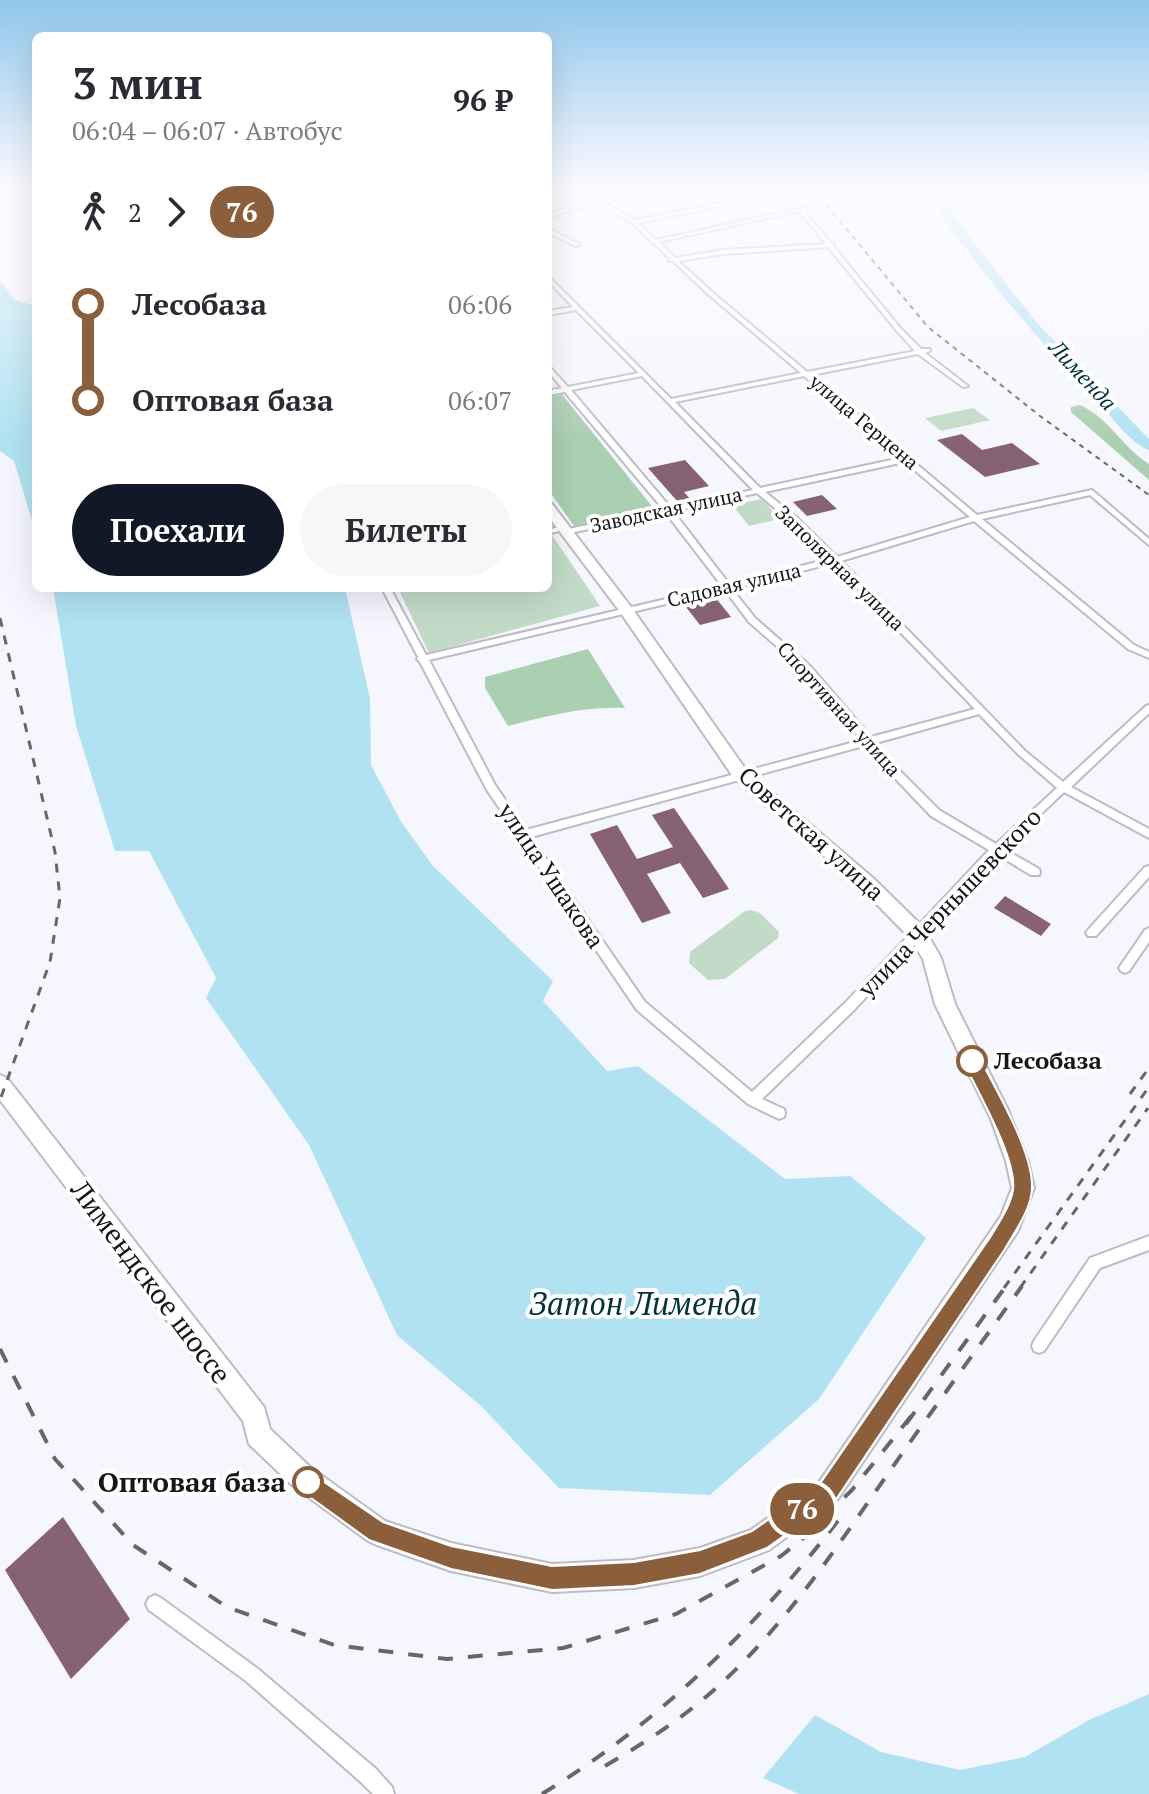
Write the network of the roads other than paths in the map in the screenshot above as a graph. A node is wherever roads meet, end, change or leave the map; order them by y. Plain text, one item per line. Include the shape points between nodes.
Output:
1 (687, 274) edge
2 (854, 274) edge
3 (552, 282) edge
4 (577, 308) junction
5 (552, 312) edge
6 (924, 351) junction
7 (552, 371) edge
8 (644, 374) junction
9 (808, 375) junction
10 (965, 386) dead end
11 (569, 389) junction
12 (552, 392) edge
13 (670, 401) junction
14 (907, 459) junction
15 (758, 490) junction
16 (669, 511) junction
17 (976, 518) junction
18 (558, 531) edge
19 (1149, 543) edge
20 (833, 561) junction
21 (729, 587) junction
22 (388, 592) edge
23 (626, 610) junction
24 (1149, 655) edge
25 (421, 659) junction
26 (1149, 708) edge
27 (980, 711) junction
28 (867, 740) junction
29 (740, 774) junction
30 (1063, 787) junction
31 (1149, 834) edge
32 (523, 835) junction
33 (996, 850) junction
34 (1149, 870) edge
35 (1035, 872) dead end
36 (917, 933) junction
37 (1092, 933) dead end
38 (1149, 933) edge
39 (1125, 968) dead end
40 (0, 1084) edge
41 (752, 1100) junction
42 (779, 1113) dead end
43 (1023, 1188) joint
44 (1148, 1246) edge
45 (1039, 1346) dead end
46 (155, 1604) dead end
47 (385, 1794) edge

1 - 9 street, улица Герцена
2 - 6 street
3 - 4 street, Заполярная улица
4 - 5 street
4 - 8 street, Заполярная улица
6 - 9 street
6 - 10 street
7 - 11 street, Спортивная улица
8 - 11 street
8 - 13 street, Заполярная улица
9 - 13 street
9 - 14 street, улица Герцена
11 - 12 street
11 - 16 street, Спортивная улица
13 - 15 street, Заполярная улица
14 - 15 street, Заводская улица
14 - 17 street, улица Герцена
15 - 16 street, Заводская улица
15 - 20 street, Заполярная улица
16 - 18 street, Заводская улица
16 - 21 street, Спортивная улица
17 - 19 street, Садовая улица via 1092,492
17 - 20 street, Садовая улица
17 - 24 street, улица Герцена via 1131,647
18 - 23 main road, Советская улица
20 - 21 street, Садовая улица
20 - 27 street, Заполярная улица
21 - 23 street, Садовая улица
21 - 28 street, Спортивная улица via 752,620 808,669
22 - 25 street, улица Ушакова
23 - 25 street, Садовая улица
23 - 29 main road, Советская улица
25 - 32 street, улица Ушакова
26 - 30 street, улица Чернышевского
27 - 28 street
27 - 30 street, Заполярная улица
28 - 29 street
28 - 33 street, Спортивная улица via 935,813
29 - 32 street
29 - 36 main road, Советская улица
30 - 31 street, Заполярная улица
30 - 33 street, улица Чернышевского
32 - 41 street, улица Ушакова via 641,1006
33 - 35 street, Спортивная улица
33 - 36 street, улица Чернышевского
34 - 37 street
36 - 41 street, улица Чернышевского
36 - 43 main road, Советская улица via 1010,1138
38 - 39 street
40 - 43 main road, Лимендское шоссе via 255,1416 258,1435 301,1476 377,1532 451,1557 552,1578 687,1565 759,1540 829,1490 998,1243
41 - 42 street, улица Ушакова
44 - 45 street via 1095,1263
46 - 47 street via 252,1675

